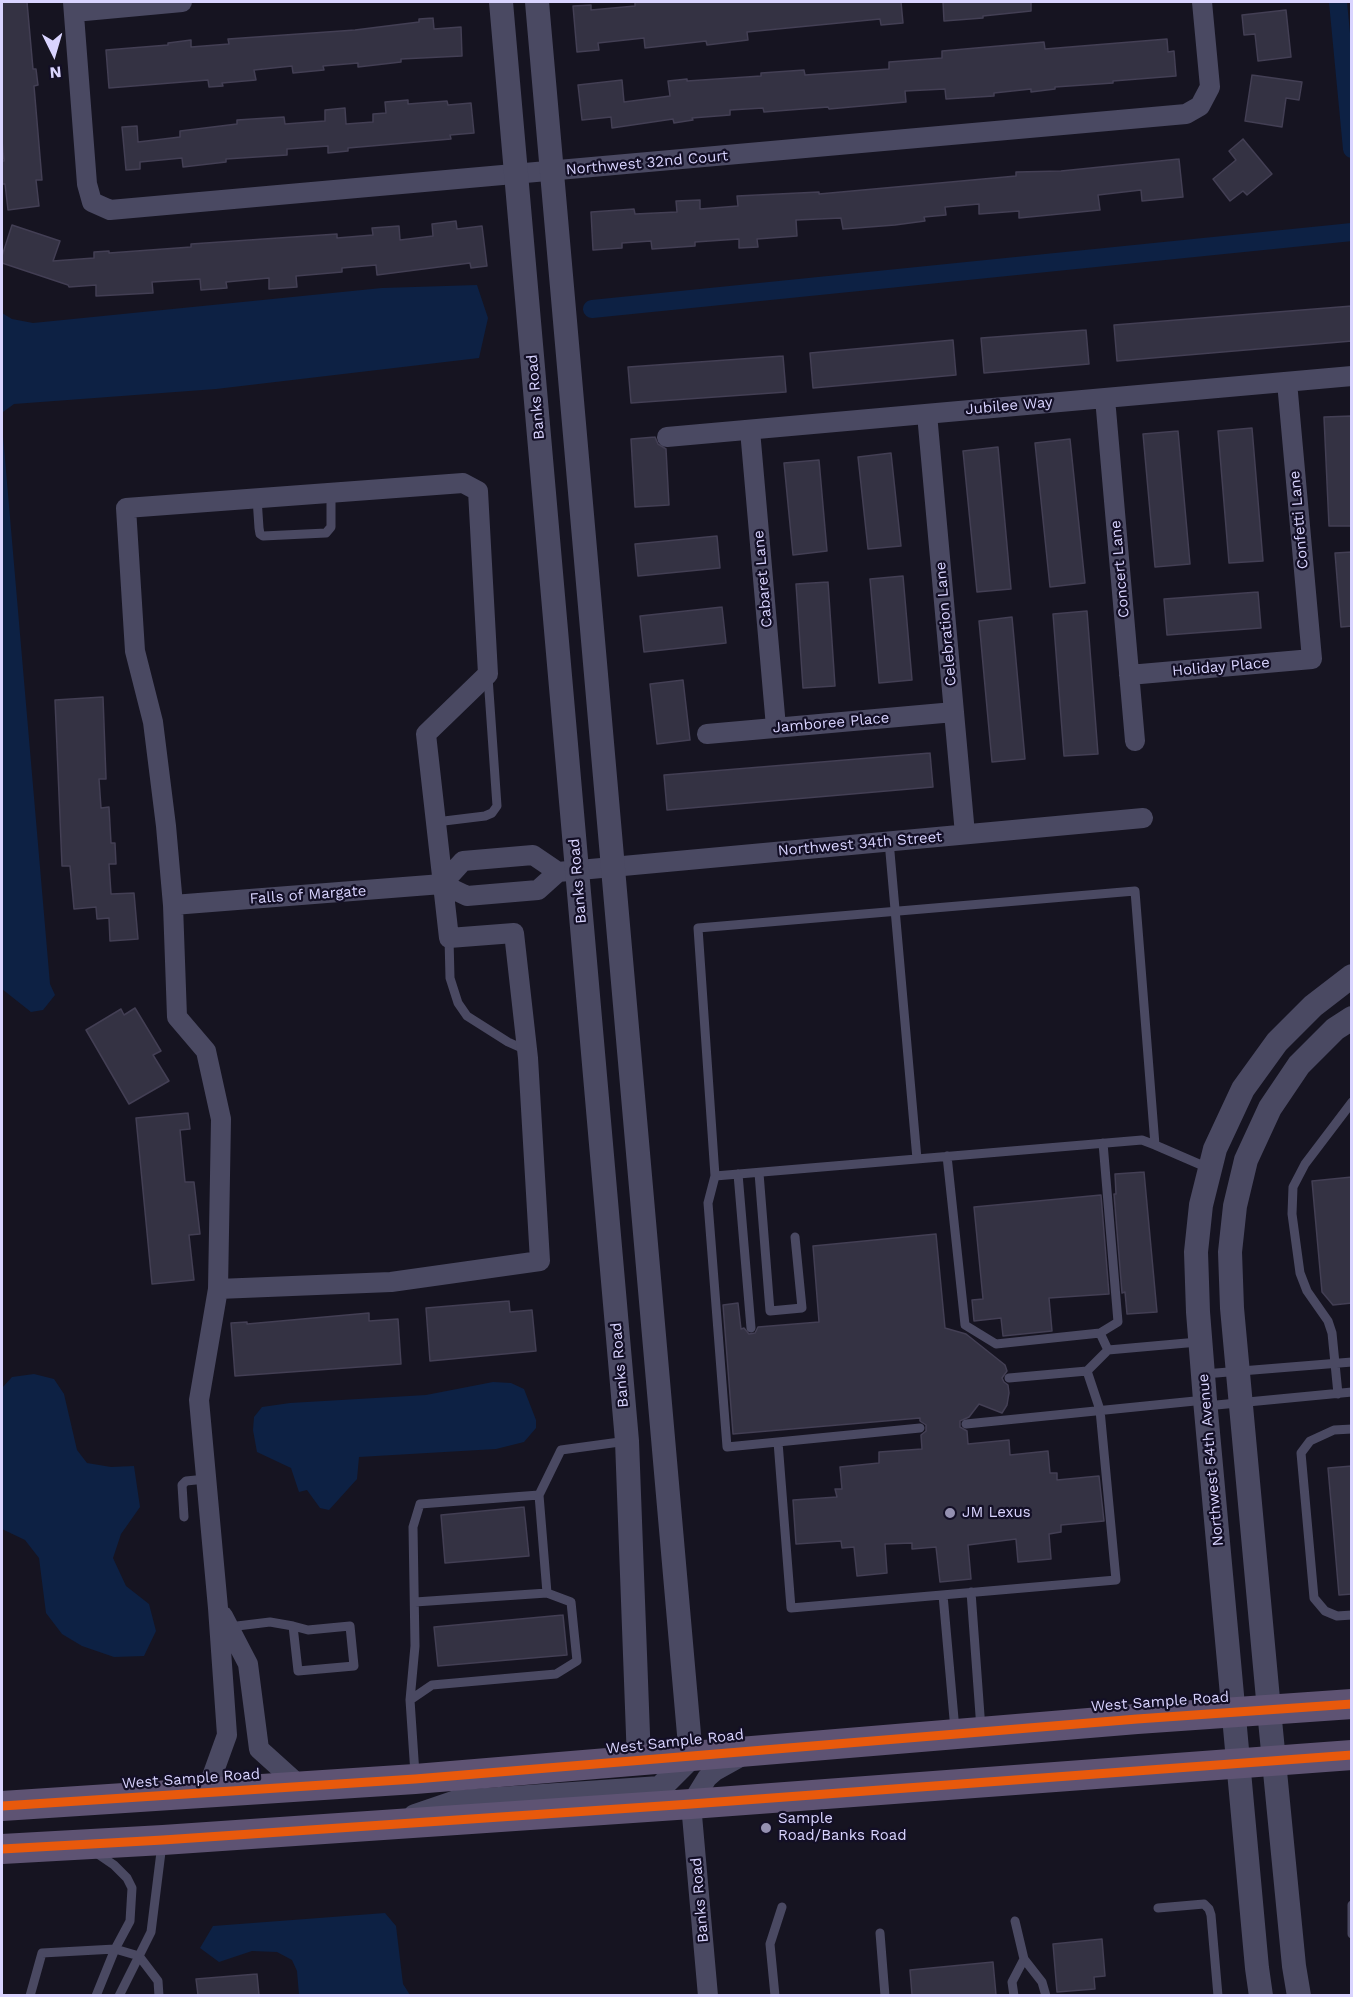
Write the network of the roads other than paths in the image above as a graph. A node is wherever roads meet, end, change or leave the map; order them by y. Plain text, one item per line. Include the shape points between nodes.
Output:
1 (182, 2) edge
2 (501, 2) edge
3 (537, 2) edge
4 (1202, 2) edge
5 (73, 7) edge
6 (553, 171) junction
7 (517, 174) junction
8 (1352, 376) edge
9 (1287, 382) junction
10 (1105, 398) junction
11 (927, 414) junction
12 (750, 430) junction
13 (667, 437) dead end
14 (331, 492) junction
15 (257, 498) junction
16 (1312, 659) joint
17 (488, 674) junction
18 (1129, 675) junction
19 (954, 712) junction
20 (777, 727) junction
21 (707, 734) dead end
22 (1135, 741) dead end
23 (1143, 818) dead end
24 (436, 822) junction
25 (965, 834) junction
26 (889, 841) junction
27 (613, 868) junction
28 (568, 872) junction
29 (442, 884) junction
30 (173, 905) junction
31 (897, 911) junction
32 (449, 938) junction
33 (1352, 976) edge
34 (1352, 1018) edge
35 (527, 1051) junction
36 (1352, 1102) edge
37 (1102, 1143) junction
38 (1155, 1145) junction
39 (947, 1156) junction
40 (917, 1159) junction
41 (1210, 1169) junction
42 (759, 1173) junction
43 (738, 1174) junction
44 (715, 1176) junction
45 (795, 1237) dead end
46 (218, 1289) junction
47 (751, 1328) dead end
48 (1100, 1333) junction
49 (1201, 1342) junction
50 (1107, 1350) junction
51 (1352, 1362) edge
52 (1335, 1364) junction
53 (1087, 1371) junction
54 (1239, 1371) junction
55 (1203, 1374) junction
56 (1009, 1378) dead end
57 (1352, 1392) edge
58 (1338, 1394) junction
59 (1206, 1403) junction
60 (1242, 1403) junction
61 (1100, 1410) junction
62 (966, 1424) dead end
63 (920, 1428) dead end
64 (1352, 1429) edge
65 (627, 1441) junction
66 (778, 1442) junction
67 (206, 1479) junction
68 (538, 1495) junction
69 (184, 1517) dead end
70 (971, 1592) junction
71 (547, 1593) junction
72 (943, 1595) junction
73 (415, 1602) junction
74 (218, 1608) junction
75 (1352, 1614) edge
76 (293, 1626) junction
77 (229, 1627) junction
78 (410, 1700) junction
79 (1352, 1704) edge
80 (1269, 1710) junction
81 (1233, 1712) junction
82 (968, 1732) junction
83 (754, 1750) junction
84 (1352, 1755) edge
85 (691, 1756) junction
86 (639, 1761) junction
87 (1275, 1761) junction
88 (1239, 1764) junction
89 (416, 1779) junction
90 (300, 1786) junction
91 (206, 1793) junction
92 (691, 1804) junction
93 (2, 1806) edge
94 (393, 1823) junction
95 (163, 1840) junction
96 (83, 1845) junction
97 (2, 1849) edge
98 (1352, 1905) edge
99 (782, 1907) dead end
100 (1158, 1908) dead end
101 (1015, 1921) dead end
102 (880, 1933) dead end
103 (1352, 1934) edge
104 (115, 1949) junction
105 (139, 1956) junction
106 (1024, 1959) junction
107 (30, 1995) edge
108 (96, 1995) edge
109 (119, 1995) edge
110 (159, 1995) edge
111 (708, 1995) edge
112 (775, 1995) edge
113 (885, 1995) edge
114 (1014, 1995) edge
115 (1046, 1995) edge
116 (1218, 1995) edge
117 (1261, 1995) edge
118 (1299, 1995) edge

1 - 5 street
2 - 7 street, Banks Road
3 - 6 street
4 - 6 street, Northwest 32nd Court via 1210,87 1200,106 1186,114
5 - 7 street, Northwest 32nd Court via 87,184 92,202 110,210
6 - 7 street, Northwest 32nd Court
6 - 27 street
7 - 28 street, Banks Road
8 - 9 street, Jubilee Way
9 - 10 street, Jubilee Way
9 - 16 street, Confetti Lane
10 - 11 street, Jubilee Way
10 - 18 street, Concert Lane
11 - 12 street, Jubilee Way
11 - 19 street, Celebration Lane
12 - 13 street, Jubilee Way
12 - 20 street, Cabaret Lane
14 - 15 street
14 - 15 lane via 331,527 326,532 263,536
14 - 17 street via 463,483 478,490
15 - 30 street via 126,508 135,651 153,722
16 - 18 street, Holiday Place
17 - 24 street via 426,734
17 - 24 lane via 497,806 485,816
18 - 22 street, Concert Lane
19 - 20 street, Jamboree Place
19 - 25 street, Celebration Lane
20 - 21 street, Jamboree Place
23 - 25 street, Northwest 34th Street
24 - 29 street
25 - 26 street, Northwest 34th Street
26 - 27 street, Northwest 34th Street
26 - 31 lane
27 - 28 street, Northwest 34th Street
27 - 85 street
28 - 29 street, Falls of Margate via 538,890 467,896
28 - 29 street via 533,855 463,861
28 - 65 street, Banks Road
29 - 30 street, Falls of Margate
29 - 32 street
30 - 46 street via 177,1017 206,1051 221,1119
31 - 38 lane via 1135,891
31 - 40 lane
31 - 44 lane via 698,928
32 - 35 lane via 450,978 458,1003 467,1016
32 - 35 street via 514,933
33 - 41 street, Northwest 54th Avenue via 1313,1006 1277,1042 1243,1089 1215,1149
34 - 54 street via 1335,1029 1299,1065 1270,1108 1246,1160 1230,1252
35 - 46 street via 540,1261 391,1282
36 - 52 lane via 1305,1164 1293,1187 1292,1214 1300,1273 1307,1291 1328,1321
37 - 38 lane via 1142,1140
37 - 39 lane
37 - 48 lane via 1118,1322
38 - 41 lane
39 - 40 lane
39 - 48 lane via 965,1325 996,1344
40 - 42 lane
41 - 49 street, Northwest 54th Avenue via 1196,1252
42 - 43 lane
42 - 45 lane via 770,1311 802,1308
43 - 44 lane
43 - 47 lane
44 - 66 lane via 708,1203 727,1448
46 - 67 street via 199,1400
48 - 50 lane
49 - 50 lane
49 - 55 street, Northwest 54th Avenue
50 - 53 lane
51 - 52 lane
52 - 54 lane
52 - 58 lane
53 - 56 lane
53 - 61 lane
54 - 55 lane
54 - 60 street
55 - 59 street, Northwest 54th Avenue
57 - 58 lane
58 - 60 lane
59 - 60 lane
59 - 61 lane
59 - 81 street, Northwest 54th Avenue
60 - 80 street
61 - 62 lane
61 - 70 lane via 1116,1580
63 - 66 lane
64 - 75 lane via 1334,1431 1310,1441 1301,1454 1314,1598 1325,1611 1337,1616
65 - 68 lane via 561,1450
65 - 86 street, Banks Road
66 - 72 lane via 791,1608
67 - 69 lane via 182,1485
67 - 74 street
68 - 71 lane
68 - 73 lane via 420,1504 413,1527
70 - 72 lane
70 - 82 lane
71 - 73 lane
71 - 78 lane via 571,1602 577,1661 556,1674 432,1685
72 - 82 lane
73 - 78 lane
74 - 77 street
74 - 91 street via 227,1735
76 - 76 lane via 350,1626 354,1666 298,1671
76 - 77 lane via 270,1622
77 - 90 street via 248,1664 258,1749
78 - 89 lane
79 - 80 main road, West Sample Road
80 - 81 main road, West Sample Road
80 - 87 street
81 - 82 main road, West Sample Road
81 - 88 street, Northwest 54th Avenue
82 - 83 main road, West Sample Road
83 - 85 main road, West Sample Road
83 - 92 street via 715,1771
84 - 87 main road
85 - 86 main road, West Sample Road
85 - 94 street via 660,1788 456,1802
86 - 89 main road, West Sample Road
87 - 88 main road
87 - 118 street
88 - 92 main road
88 - 117 street, Northwest 54th Avenue
89 - 90 main road, West Sample Road
90 - 91 main road, West Sample Road
91 - 93 main road, West Sample Road
92 - 94 main road
92 - 111 street, Banks Road
94 - 95 main road
95 - 96 main road
95 - 105 lane via 151,1932
96 - 97 main road
96 - 104 lane via 114,1865 132,1888 130,1921
98 - 103 lane
99 - 112 lane via 770,1944
100 - 116 lane via 1204,1904 1209,1909
101 - 106 lane
102 - 113 lane
104 - 105 lane
104 - 107 lane via 42,1953
104 - 108 lane
105 - 109 lane
105 - 110 lane via 158,1981
106 - 114 lane via 1012,1982
106 - 115 lane via 1042,1982

